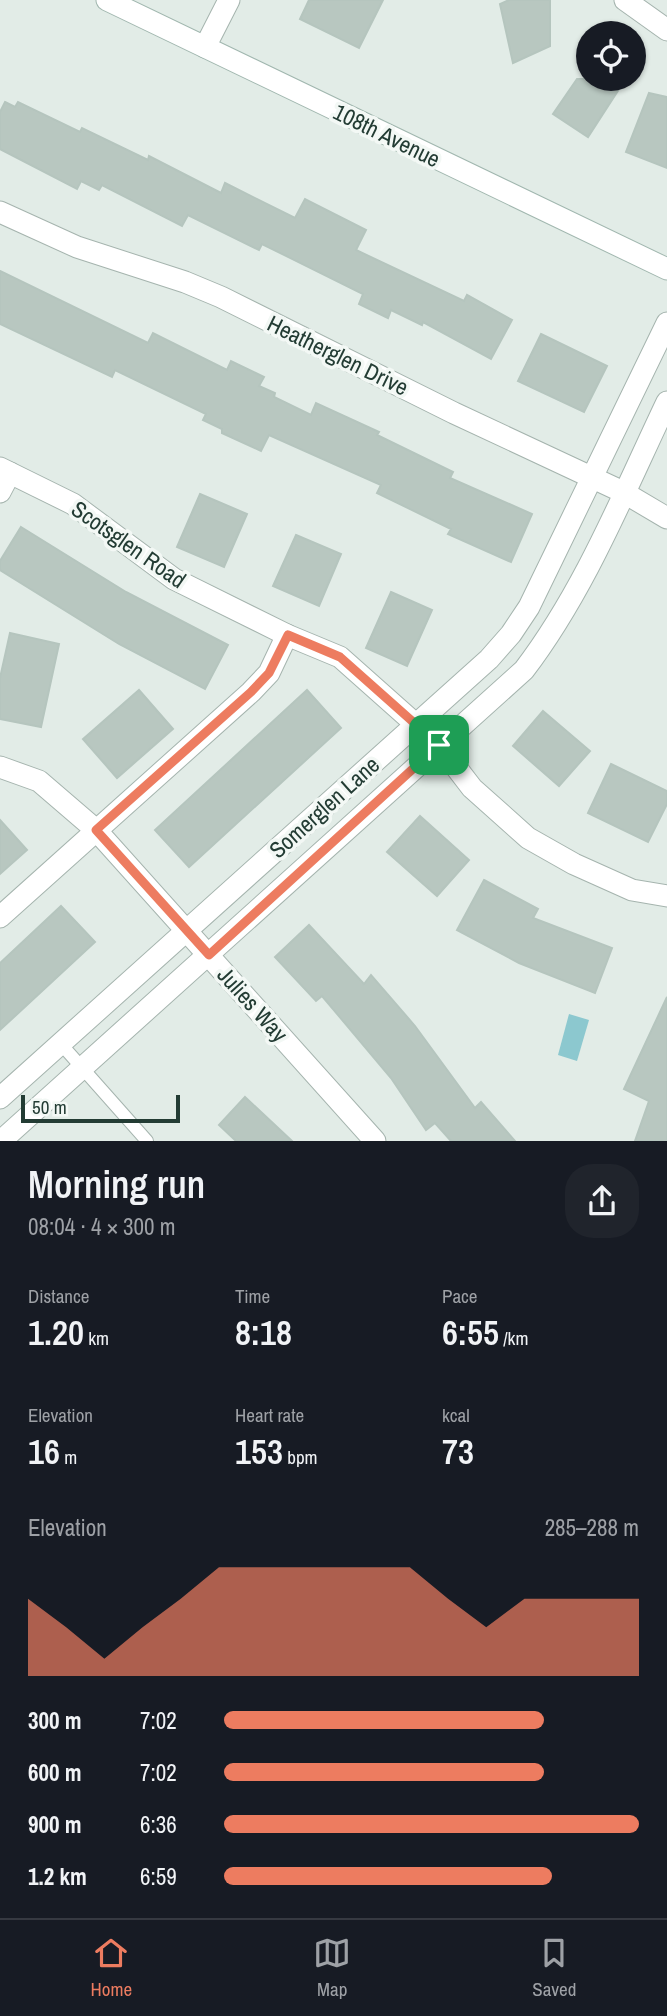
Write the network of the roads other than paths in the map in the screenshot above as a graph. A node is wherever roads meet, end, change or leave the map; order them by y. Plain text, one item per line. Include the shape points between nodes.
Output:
1 (107, 0) edge
2 (229, 0) edge
3 (625, 0) edge
4 (667, 30) edge
5 (205, 47) junction
6 (0, 212) edge
7 (667, 270) edge
8 (667, 323) edge
9 (667, 402) edge
10 (3, 477) edge
11 (592, 478) junction
12 (624, 492) junction
13 (667, 518) edge
14 (288, 635) junction
15 (416, 725) junction
16 (439, 745) junction
17 (0, 767) edge
18 (96, 830) junction
19 (667, 896) edge
20 (0, 917) edge
21 (187, 931) junction
22 (209, 955) junction
23 (61, 1044) junction
24 (82, 1068) junction
25 (0, 1098) edge
26 (1, 1141) edge
27 (147, 1141) edge
28 (374, 1141) edge

1 - 5 street, 108th Avenue
2 - 5 street
3 - 4 street
5 - 7 street, 108th Avenue
6 - 11 street, Heatherglen Drive via 77,247 221,297
8 - 11 street, Somerglen Lane
9 - 12 street, Somerglen Lane
10 - 14 street, Scotsglen Road via 73,503 174,579
11 - 12 street, Heatherglen Drive
11 - 15 street, Somerglen Lane via 529,607 511,634 489,660
12 - 13 street, Heatherglen Drive
12 - 16 street, Somerglen Lane via 547,639 524,670
14 - 15 street, Scotsglen Road via 340,657
14 - 18 street via 269,673 251,692
15 - 16 street, Scotsglen Road
15 - 21 street, Somerglen Lane
16 - 19 street, Scotsglen Road via 472,788 528,838 632,890
16 - 22 street, Somerglen Lane
17 - 18 street, Julies Way via 39,781
18 - 20 street
18 - 21 street, Julies Way
21 - 22 street, Julies Way
21 - 23 street, Somerglen Lane
22 - 24 street, Somerglen Lane
22 - 28 street, Julies Way
23 - 24 lane
23 - 25 street, Somerglen Lane
24 - 26 street, Somerglen Lane
24 - 27 lane

